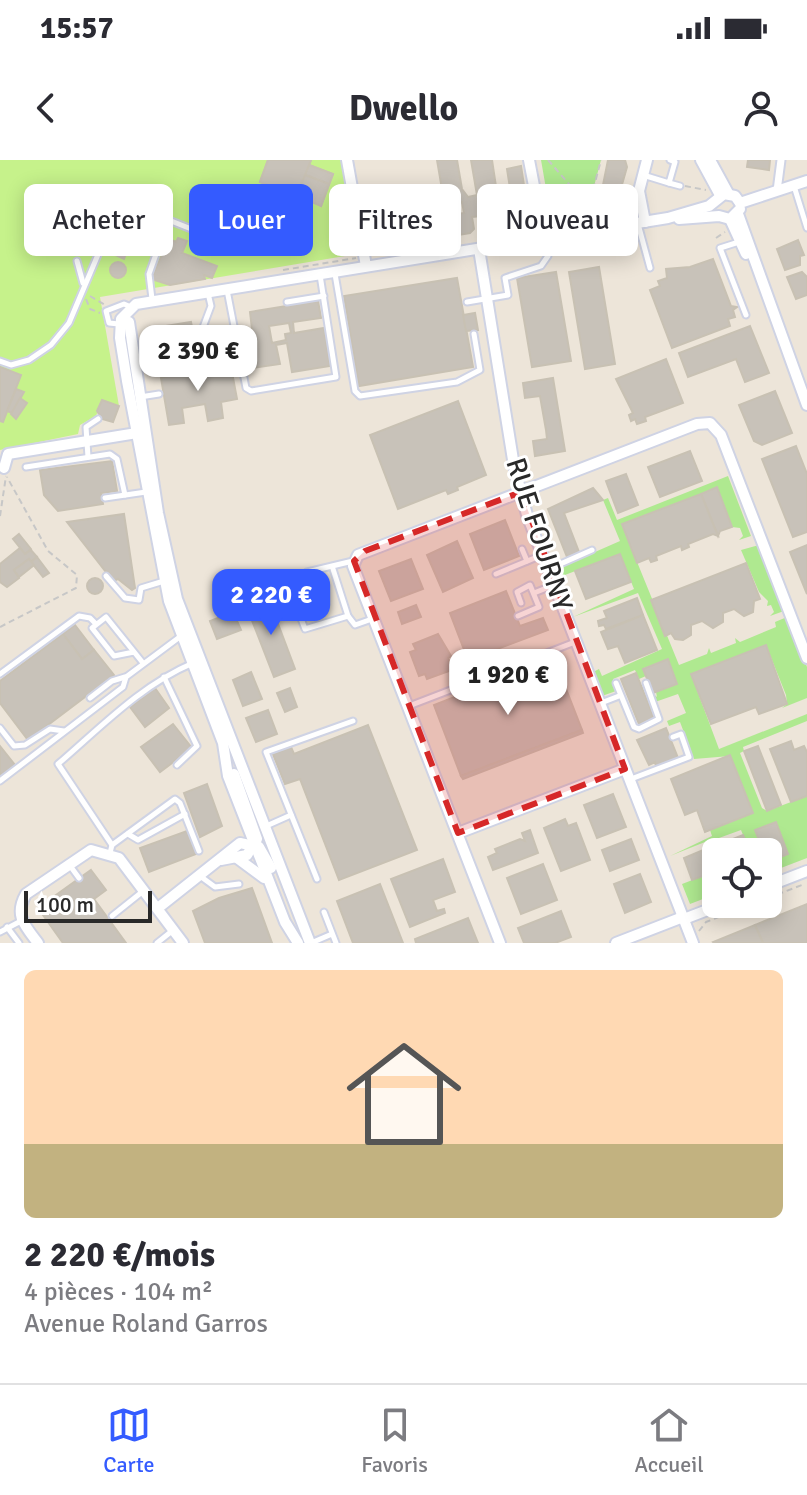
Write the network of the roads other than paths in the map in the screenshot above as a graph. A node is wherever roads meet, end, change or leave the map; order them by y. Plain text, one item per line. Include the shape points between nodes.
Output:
1 (347, 160) edge
2 (529, 160) edge
3 (647, 160) edge
4 (670, 160) edge
5 (701, 160) edge
6 (710, 160) edge
7 (781, 160) edge
8 (643, 175) junction
9 (807, 181) edge
10 (669, 183) junction
11 (534, 184) edge
12 (680, 186) road end
13 (793, 186) junction
14 (777, 191) junction
15 (721, 197) junction
16 (740, 203) junction
17 (668, 218) junction
18 (729, 220) junction
19 (642, 222) junction
20 (638, 223) edge
21 (807, 228) edge
22 (740, 241) junction
23 (477, 249) edge
24 (97, 256) edge
25 (155, 256) edge
26 (480, 256) edge
27 (548, 256) edge
28 (77, 261) dead end
29 (753, 264) junction
30 (366, 266) junction
31 (650, 268) dead end
32 (335, 273) junction
33 (320, 274) junction
34 (84, 286) junction
35 (227, 290) junction
36 (208, 293) junction
37 (324, 296) junction
38 (486, 299) junction
39 (287, 302) dead end
40 (467, 302) dead end
41 (150, 303) junction
42 (131, 307) junction
43 (746, 315) dead end
44 (124, 323) junction
45 (474, 334) dead end
46 (0, 361) edge
47 (134, 365) junction
48 (159, 394) dead end
49 (139, 397) junction
50 (807, 405) edge
51 (98, 419) dead end
52 (140, 432) junction
53 (86, 441) junction
54 (88, 457) junction
55 (26, 467) dead end
56 (4, 468) dead end
57 (146, 492) junction
58 (521, 492) junction
59 (125, 495) junction
60 (105, 498) dead end
61 (522, 549) dead end
62 (592, 550) dead end
63 (542, 554) junction
64 (354, 561) junction
65 (527, 561) junction
66 (333, 569) junction
67 (548, 569) junction
68 (496, 574) dead end
69 (106, 576) dead end
70 (164, 581) junction
71 (554, 585) junction
72 (534, 593) junction
73 (521, 603) dead end
74 (348, 616) junction
75 (518, 616) dead end
76 (373, 618) junction
77 (96, 624) junction
78 (185, 634) junction
79 (576, 642) junction
80 (134, 652) junction
81 (807, 658) edge
82 (143, 663) junction
83 (196, 663) junction
84 (0, 674) edge
85 (126, 677) junction
86 (164, 677) junction
87 (616, 683) dead end
88 (646, 683) dead end
89 (619, 696) junction
90 (90, 698) dead end
91 (600, 704) junction
92 (408, 706) junction
93 (353, 721) dead end
94 (0, 728) edge
95 (65, 731) junction
96 (673, 737) dead end
97 (234, 748) junction
98 (177, 765) dead end
99 (625, 769) junction
100 (630, 780) junction
101 (0, 781) edge
102 (185, 814) junction
103 (291, 815) junction
104 (263, 827) junction
105 (458, 833) junction
106 (128, 834) junction
107 (251, 842) junction
108 (111, 849) junction
109 (199, 851) dead end
110 (237, 858) junction
111 (218, 860) junction
112 (67, 863) junction
113 (807, 871) edge
114 (199, 875) junction
115 (79, 878) dead end
116 (317, 879) dead end
117 (782, 881) edge
118 (268, 882) junction
119 (239, 884) dead end
120 (144, 891) junction
121 (158, 908) junction
122 (702, 911) edge
123 (324, 912) dead end
124 (112, 916) dead end
125 (683, 918) junction
126 (21, 921) junction
127 (7, 927) junction
128 (174, 930) junction
129 (0, 932) edge
130 (332, 934) junction
131 (696, 940) edge
132 (19, 943) edge
133 (38, 943) edge
134 (157, 943) edge
135 (183, 943) edge
136 (298, 943) edge
137 (310, 943) edge
138 (336, 943) edge
139 (500, 943) edge
140 (616, 943) edge

1 - 30 street
2 - 11 street
3 - 8 street
4 - 10 lane via 675,162
5 - 15 street
6 - 15 street
7 - 14 street
8 - 10 lane
8 - 19 street
9 - 13 street
10 - 12 lane
13 - 14 street
13 - 21 lane
14 - 16 street
15 - 16 street
15 - 17 street
15 - 18 street
16 - 18 street
17 - 18 street
17 - 19 street
18 - 22 street
18 - 29 street
19 - 20 street
19 - 31 lane
22 - 29 street
22 - 43 lane via 720,248
23 - 30 street
24 - 34 lane
25 - 41 lane via 149,274
26 - 38 street, RUE FOURNY
27 - 38 lane via 541,266 505,278 508,295
28 - 34 lane
29 - 50 street
30 - 32 street
32 - 33 street
32 - 45 lane via 360,396 457,382 480,370
33 - 35 street
33 - 37 lane
34 - 46 lane via 69,323 51,345 29,360 11,365
35 - 36 street
35 - 37 lane via 246,388 251,391 336,377
36 - 41 street
36 - 47 lane via 204,355
37 - 39 lane
38 - 40 lane
38 - 58 street, RUE FOURNY
41 - 42 street
41 - 44 street
42 - 44 street
42 - 44 lane via 124,304 107,311 109,323
44 - 47 street
44 - 52 street
47 - 49 street
48 - 49 lane
49 - 52 street
51 - 53 lane via 86,427
52 - 53 street
52 - 57 street
52 - 78 street
53 - 54 lane
53 - 56 street via 8,454
54 - 55 lane
54 - 59 lane via 114,455
57 - 59 lane
57 - 70 street
58 - 63 street, RUE FOURNY
58 - 64 street via 365,551
58 - 81 street via 697,424 712,423 723,439
59 - 60 lane
61 - 65 lane
62 - 67 lane
63 - 65 lane
63 - 67 street, RUE FOURNY
64 - 66 lane
64 - 76 street
65 - 68 lane
66 - 74 lane
66 - 74 lane via 326,565 307,572 293,598 305,629
67 - 71 street, RUE FOURNY
69 - 70 lane via 125,598 139,600 141,588
70 - 78 street
71 - 72 lane
71 - 79 street, RUE FOURNY
72 - 73 lane via 530,585 518,590
72 - 75 lane via 537,609
74 - 76 lane via 355,625
76 - 92 street
77 - 80 lane via 106,617
77 - 80 lane via 92,628 114,656
77 - 84 lane via 79,616
78 - 82 lane
78 - 83 street
79 - 91 street, RUE FOURNY
79 - 92 lane
80 - 82 lane
82 - 85 lane
83 - 86 lane
83 - 97 street
83 - 107 street
85 - 90 lane
85 - 95 lane via 123,687
86 - 98 lane via 197,746
86 - 108 lane via 58,764
87 - 89 lane
88 - 89 lane via 659,716 649,724 634,727
89 - 91 lane
91 - 99 street, RUE FOURNY
92 - 105 street
93 - 103 lane via 266,752
94 - 95 lane via 14,746 50,729
95 - 101 lane
96 - 100 lane via 681,734 689,757
97 - 104 street
97 - 107 street
99 - 100 street, RUE FOURNY
99 - 105 street
100 - 125 street, RUE FOURNY
102 - 106 lane via 138,840
102 - 106 lane via 175,799
102 - 109 lane
103 - 104 lane
103 - 116 lane
104 - 137 street
105 - 139 street
106 - 108 lane
107 - 110 street via 247,855
107 - 111 street
107 - 118 street
107 - 137 street via 266,854 291,920
108 - 112 street via 91,850
108 - 120 street
110 - 111 street
110 - 118 street
111 - 114 street
112 - 115 lane
112 - 126 street via 26,894 18,912
113 - 117 street
114 - 119 lane via 215,887
114 - 121 street
118 - 136 street
120 - 121 street
120 - 124 lane
121 - 128 street
122 - 125 street
123 - 130 lane
125 - 131 street, RUE FOURNY
125 - 140 street
126 - 127 lane
126 - 133 street
127 - 129 lane
127 - 132 lane
128 - 134 lane
128 - 135 street
130 - 137 lane
130 - 138 lane

